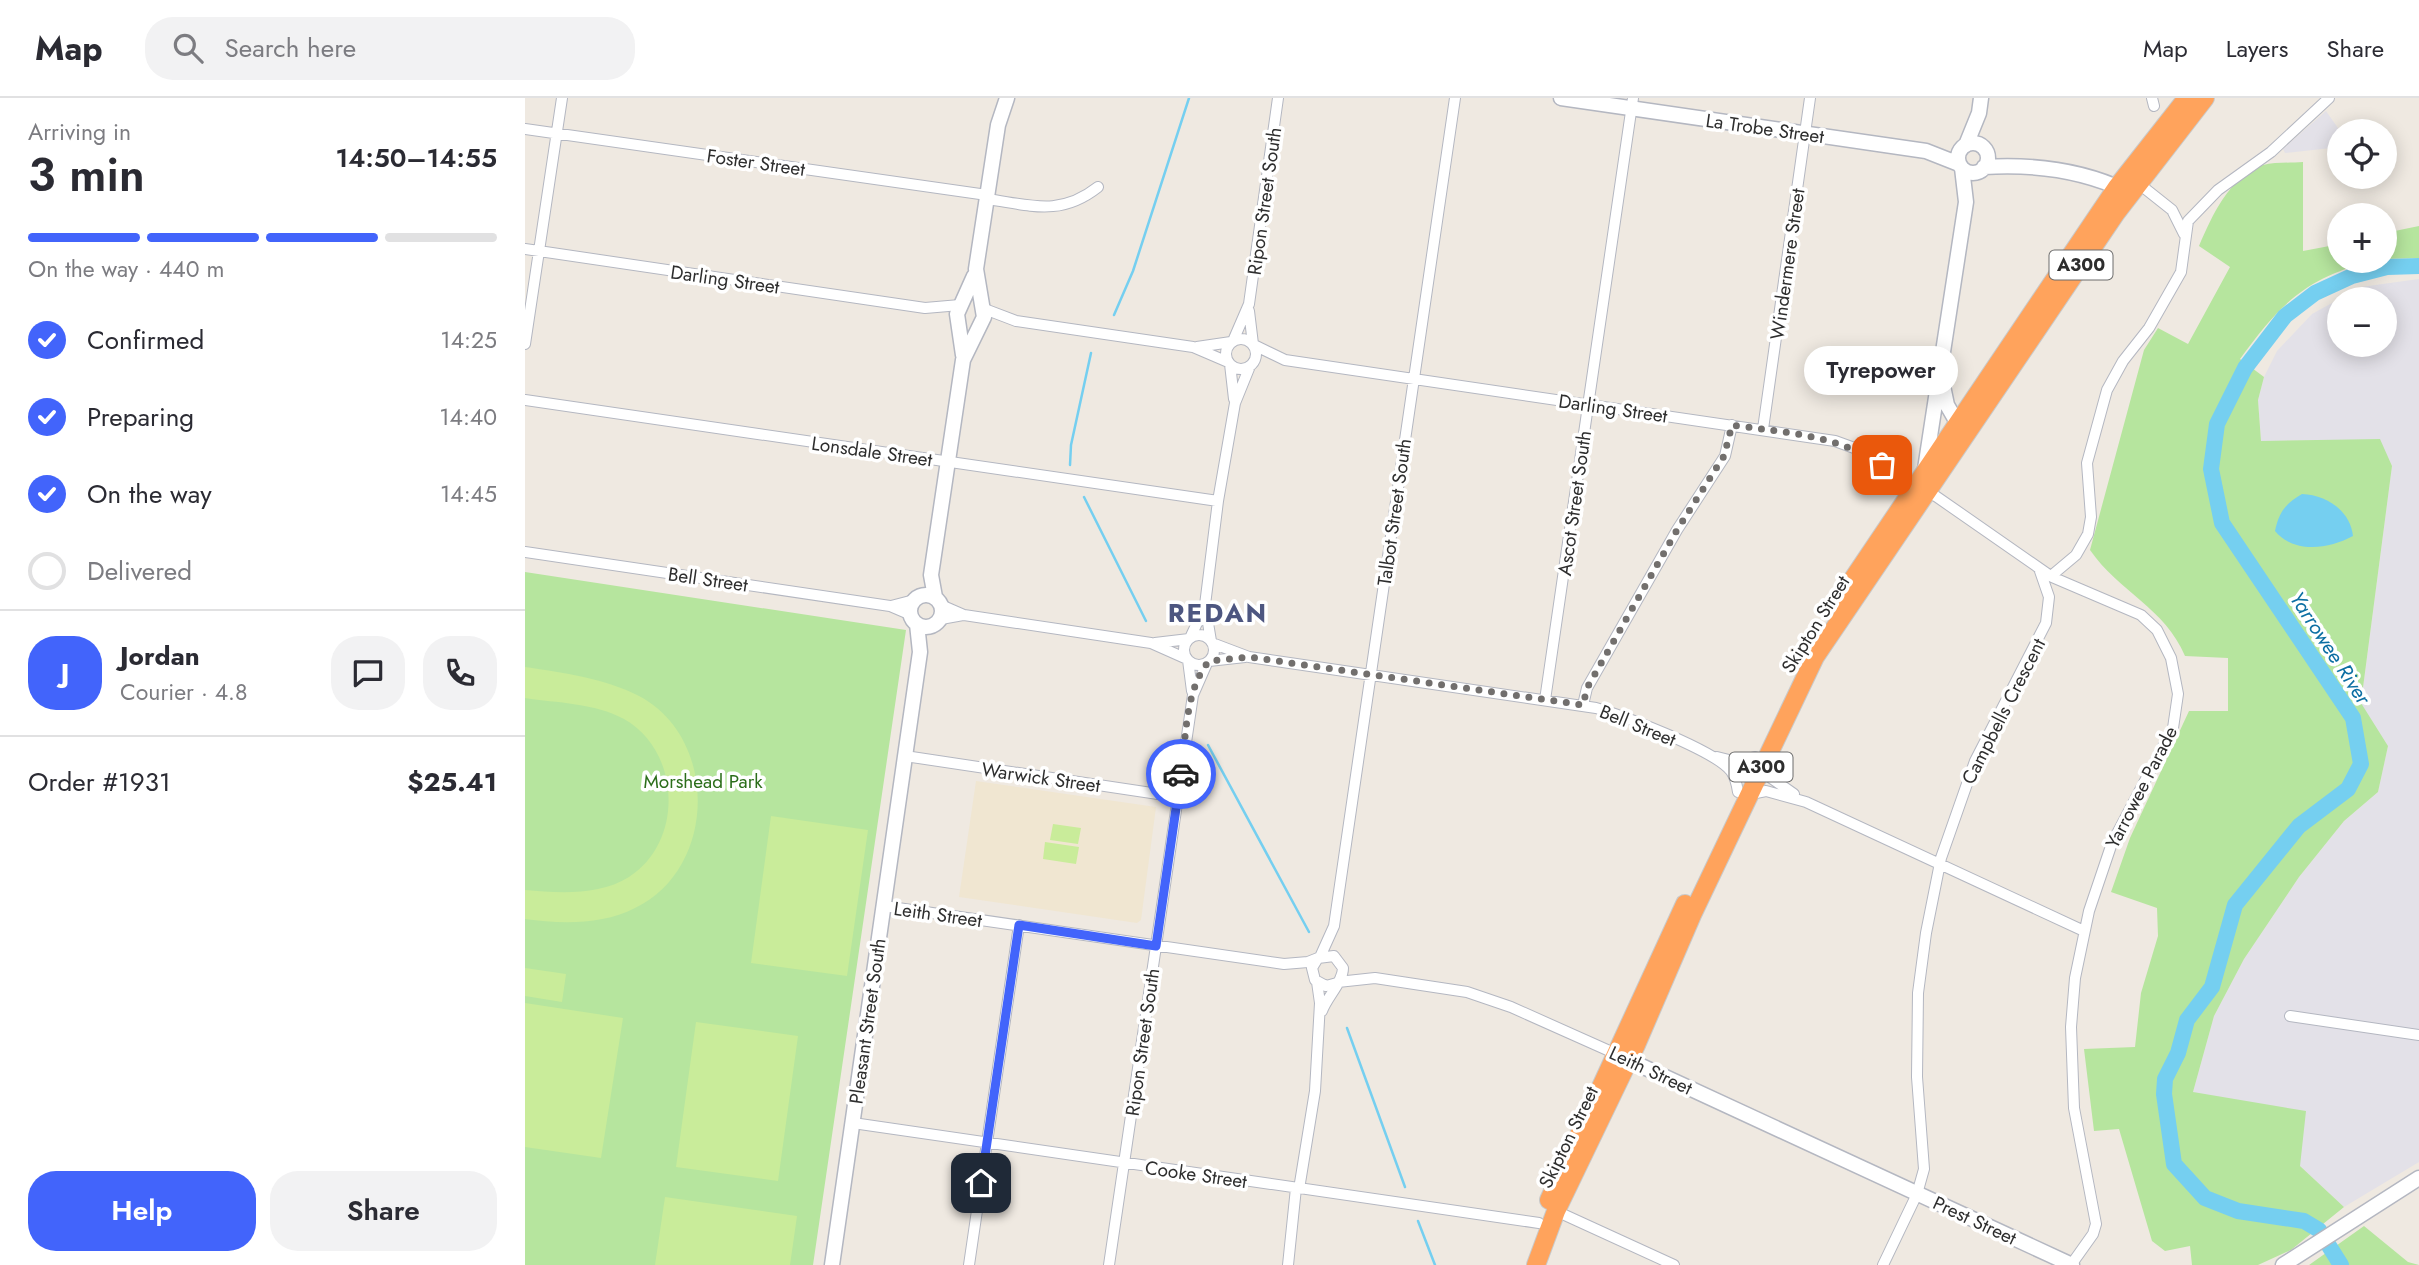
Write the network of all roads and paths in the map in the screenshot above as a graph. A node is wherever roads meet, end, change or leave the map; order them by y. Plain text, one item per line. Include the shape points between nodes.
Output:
1 (562, 98) edge
2 (995, 98) edge
3 (1007, 98) edge
4 (1278, 98) edge
5 (1455, 98) edge
6 (1562, 98) edge
7 (1810, 98) edge
8 (1981, 98) edge
9 (2187, 98) edge
10 (2205, 98) edge
11 (2329, 98) edge
12 (1632, 103) edge
13 (1979, 114) junction
14 (998, 125) junction
15 (525, 129) edge
16 (557, 134) junction
17 (1805, 134) junction
18 (1964, 146) junction
19 (1985, 150) junction
20 (1926, 151) junction
21 (2020, 165) junction
22 (1960, 166) junction
23 (1983, 169) junction
24 (2080, 174) junction
25 (2129, 183) junction
26 (1098, 187) dead end
27 (987, 197) junction
28 (1966, 202) junction
29 (2171, 209) junction
30 (2199, 210) junction
31 (2185, 242) junction
32 (525, 249) edge
33 (539, 251) junction
34 (976, 269) junction
35 (1249, 304) junction
36 (961, 305) junction
37 (981, 307) junction
38 (925, 308) junction
39 (1016, 321) junction
40 (959, 323) junction
41 (978, 326) junction
42 (1232, 342) junction
43 (525, 344) edge
44 (1253, 345) junction
45 (1193, 347) junction
46 (963, 360) junction
47 (1285, 360) junction
48 (1229, 363) junction
49 (1251, 366) junction
50 (1942, 367) junction
51 (1414, 379) junction
52 (525, 400) edge
53 (1235, 403) junction
54 (1588, 404) junction
55 (1729, 424) junction
56 (1763, 429) junction
57 (1961, 429) junction
58 (948, 462) junction
59 (1925, 470) junction
60 (1921, 489) junction
61 (1218, 502) junction
62 (525, 552) edge
63 (2036, 566) junction
64 (2051, 576) junction
65 (1205, 605) junction
66 (926, 610) junction
67 (1190, 638) junction
68 (1211, 642) junction
69 (1151, 643) junction
70 (1249, 657) junction
71 (1187, 660) junction
72 (1208, 662) junction
73 (1371, 675) junction
74 (1193, 695) junction
75 (1545, 699) junction
76 (1583, 705) junction
77 (1694, 748) junction
78 (905, 756) junction
79 (1760, 759) junction
80 (1743, 794) junction
81 (1178, 797) junction
82 (1806, 802) junction
83 (1940, 865) junction
84 (884, 906) junction
85 (1019, 925) junction
86 (1334, 926) junction
87 (2084, 931) junction
88 (1156, 946) junction
89 (1319, 957) junction
90 (1340, 961) junction
91 (1284, 964) junction
92 (1375, 978) junction
93 (1316, 981) junction
94 (1338, 983) junction
95 (2290, 1016) dead end
96 (1319, 1018) junction
97 (2419, 1035) edge
98 (1622, 1057) junction
99 (853, 1124) junction
100 (987, 1143) junction
101 (1125, 1163) junction
102 (2419, 1178) edge
103 (1298, 1189) junction
104 (1917, 1194) junction
105 (1556, 1211) junction
106 (1539, 1223) junction
107 (832, 1265) edge
108 (969, 1265) edge
109 (1109, 1265) edge
110 (1288, 1265) edge
111 (1523, 1265) edge
112 (1537, 1265) edge
113 (1674, 1265) edge
114 (1883, 1265) edge
115 (2071, 1265) edge
116 (2283, 1265) edge

1 - 16 street
2 - 14 main road
3 - 14 main road
4 - 35 street, Ripon Street South
5 - 51 street, Talbot Street South
6 - 12 main road, La Trobe Street
7 - 17 street, Windermere Street
8 - 13 main road
9 - 25 highway, Skipton Street / A300
10 - 25 highway, Skipton Street / A300
11 - 30 street via 2280,145 2222,187
12 - 17 main road, La Trobe Street
12 - 54 street, Ascot Street South
13 - 18 main road
13 - 19 main road
14 - 27 main road
15 - 16 street, Foster Street
16 - 27 street, Foster Street
16 - 33 street
17 - 20 main road, La Trobe Street
17 - 56 street, Windermere Street
18 - 19 main road via 1975,144
18 - 20 main road, La Trobe Street
18 - 22 main road via 1958,155
19 - 21 main road
19 - 23 main road
20 - 22 main road, La Trobe Street
21 - 23 main road
21 - 24 main road
22 - 23 main road via 1971,173
22 - 28 main road
23 - 28 main road
24 - 25 main road
24 - 25 main road via 2114,174
25 - 29 street
25 - 57 highway, Skipton Street / A300
26 - 27 street, Foster Street via 1079,201 1056,208
27 - 34 main road
28 - 50 main road
29 - 30 street via 2186,214
29 - 31 street
30 - 31 street via 2187,224
31 - 64 street via 2179,276 2107,390 2087,463 2091,517 2086,540
32 - 33 street, Darling Street
33 - 38 street, Darling Street
33 - 43 street
34 - 36 main road
34 - 37 main road
35 - 42 street, Ripon Street South
35 - 44 street, Ripon Street South
36 - 37 main road via 971,301
36 - 38 street, Darling Street
36 - 40 main road
37 - 39 street
37 - 41 main road via 984,317
38 - 40 street, Darling Street
39 - 41 street
39 - 45 street
40 - 41 main road via 968,329
40 - 46 main road
41 - 46 main road
42 - 44 street via 1243,339
42 - 45 street
42 - 48 street via 1226,352
44 - 47 street, Darling Street
44 - 49 street via 1256,356
45 - 48 street
46 - 58 main road
47 - 49 street, Darling Street
47 - 51 street, Darling Street
48 - 49 street via 1239,369
48 - 53 street
49 - 53 street
50 - 57 main road via 1945,398
50 - 59 main road
51 - 54 street, Darling Street
51 - 73 street, Talbot Street South
52 - 58 street, Lonsdale Street
53 - 61 street
54 - 55 street, Darling Street
54 - 75 street, Ascot Street South
55 - 56 street, Darling Street
55 - 76 street via 1728,449 1587,688
56 - 60 street, Darling Street via 1850,446
57 - 59 highway, Skipton Street / A300
57 - 60 highway, Skipton Street / A300
58 - 61 street, Lonsdale Street
58 - 66 main road
59 - 60 highway, Skipton Street / A300
60 - 63 street, Yarrowee Parade
60 - 79 highway, Skipton Street / A300 via 1806,651
61 - 65 street
62 - 66 street, Bell Street
63 - 64 street, Yarrowee Parade
63 - 83 street, Campbells Crescent via 2049,592 2046,623 1969,773
64 - 87 street, Yarrowee Parade via 2145,618 2165,644 2177,681 2177,712 2170,737 2112,843
65 - 67 street
65 - 68 street
66 - 69 street, Bell Street
66 - 78 main road, Pleasant Street South
67 - 68 street via 1201,635
67 - 69 street, Bell Street
67 - 71 street via 1184,648
68 - 70 street, Bell Street
68 - 72 street via 1214,652
69 - 71 street, Bell Street
70 - 72 street, Bell Street
70 - 73 street, Bell Street
71 - 72 street via 1197,665
71 - 74 street, Ripon Street South
72 - 74 street, Ripon Street South
73 - 75 street, Bell Street
73 - 86 street, Talbot Street South
74 - 81 street, Ripon Street South
75 - 76 street, Bell Street
76 - 77 street, Bell Street
77 - 79 street, Bell Street via 1731,761
77 - 80 street, Bell Street via 1729,769
78 - 81 street, Warwick Street
78 - 84 main road, Pleasant Street South
79 - 80 highway, Skipton Street / A300
79 - 82 street via 1771,778
80 - 82 street via 1766,791
80 - 98 highway, Skipton Street / A300
81 - 88 street, Ripon Street South
82 - 83 street
83 - 87 street
83 - 104 street, Campbells Crescent via 1918,993 1917,1077 1924,1169
84 - 85 street, Leith Street
84 - 99 main road, Pleasant Street South
85 - 88 street, Leith Street
85 - 100 street
86 - 89 street, Talbot Street South
86 - 90 street, Talbot Street South
87 - 115 street, Yarrowee Parade via 2075,978 2071,1062 2074,1108 2097,1224
88 - 91 street, Leith Street
88 - 101 street, Ripon Street South
89 - 90 street via 1329,955
89 - 91 street, Leith Street
89 - 93 street via 1312,968
90 - 92 street, Leith Street
90 - 94 street via 1343,972
91 - 93 street, Leith Street
92 - 94 street, Leith Street
92 - 98 street, Leith Street via 1476,994
93 - 94 street via 1326,986
93 - 96 street
94 - 96 street
95 - 97 street
96 - 103 street via 1313,1109
98 - 104 main road, Leith Street
98 - 105 highway, Skipton Street / A300
98 - 106 highway, Skipton Street / A300
99 - 100 street, Cooke Street
99 - 107 main road, Pleasant Street South
100 - 101 street, Cooke Street
100 - 108 street
101 - 103 street, Cooke Street
101 - 109 street, Ripon Street South
102 - 116 main road
103 - 106 street, Cooke Street
103 - 110 street
104 - 114 street, Campbells Crescent
104 - 115 main road, Prest Street
105 - 112 highway, Skipton Street / A300
105 - 113 street
106 - 111 highway, Skipton Street / A300

